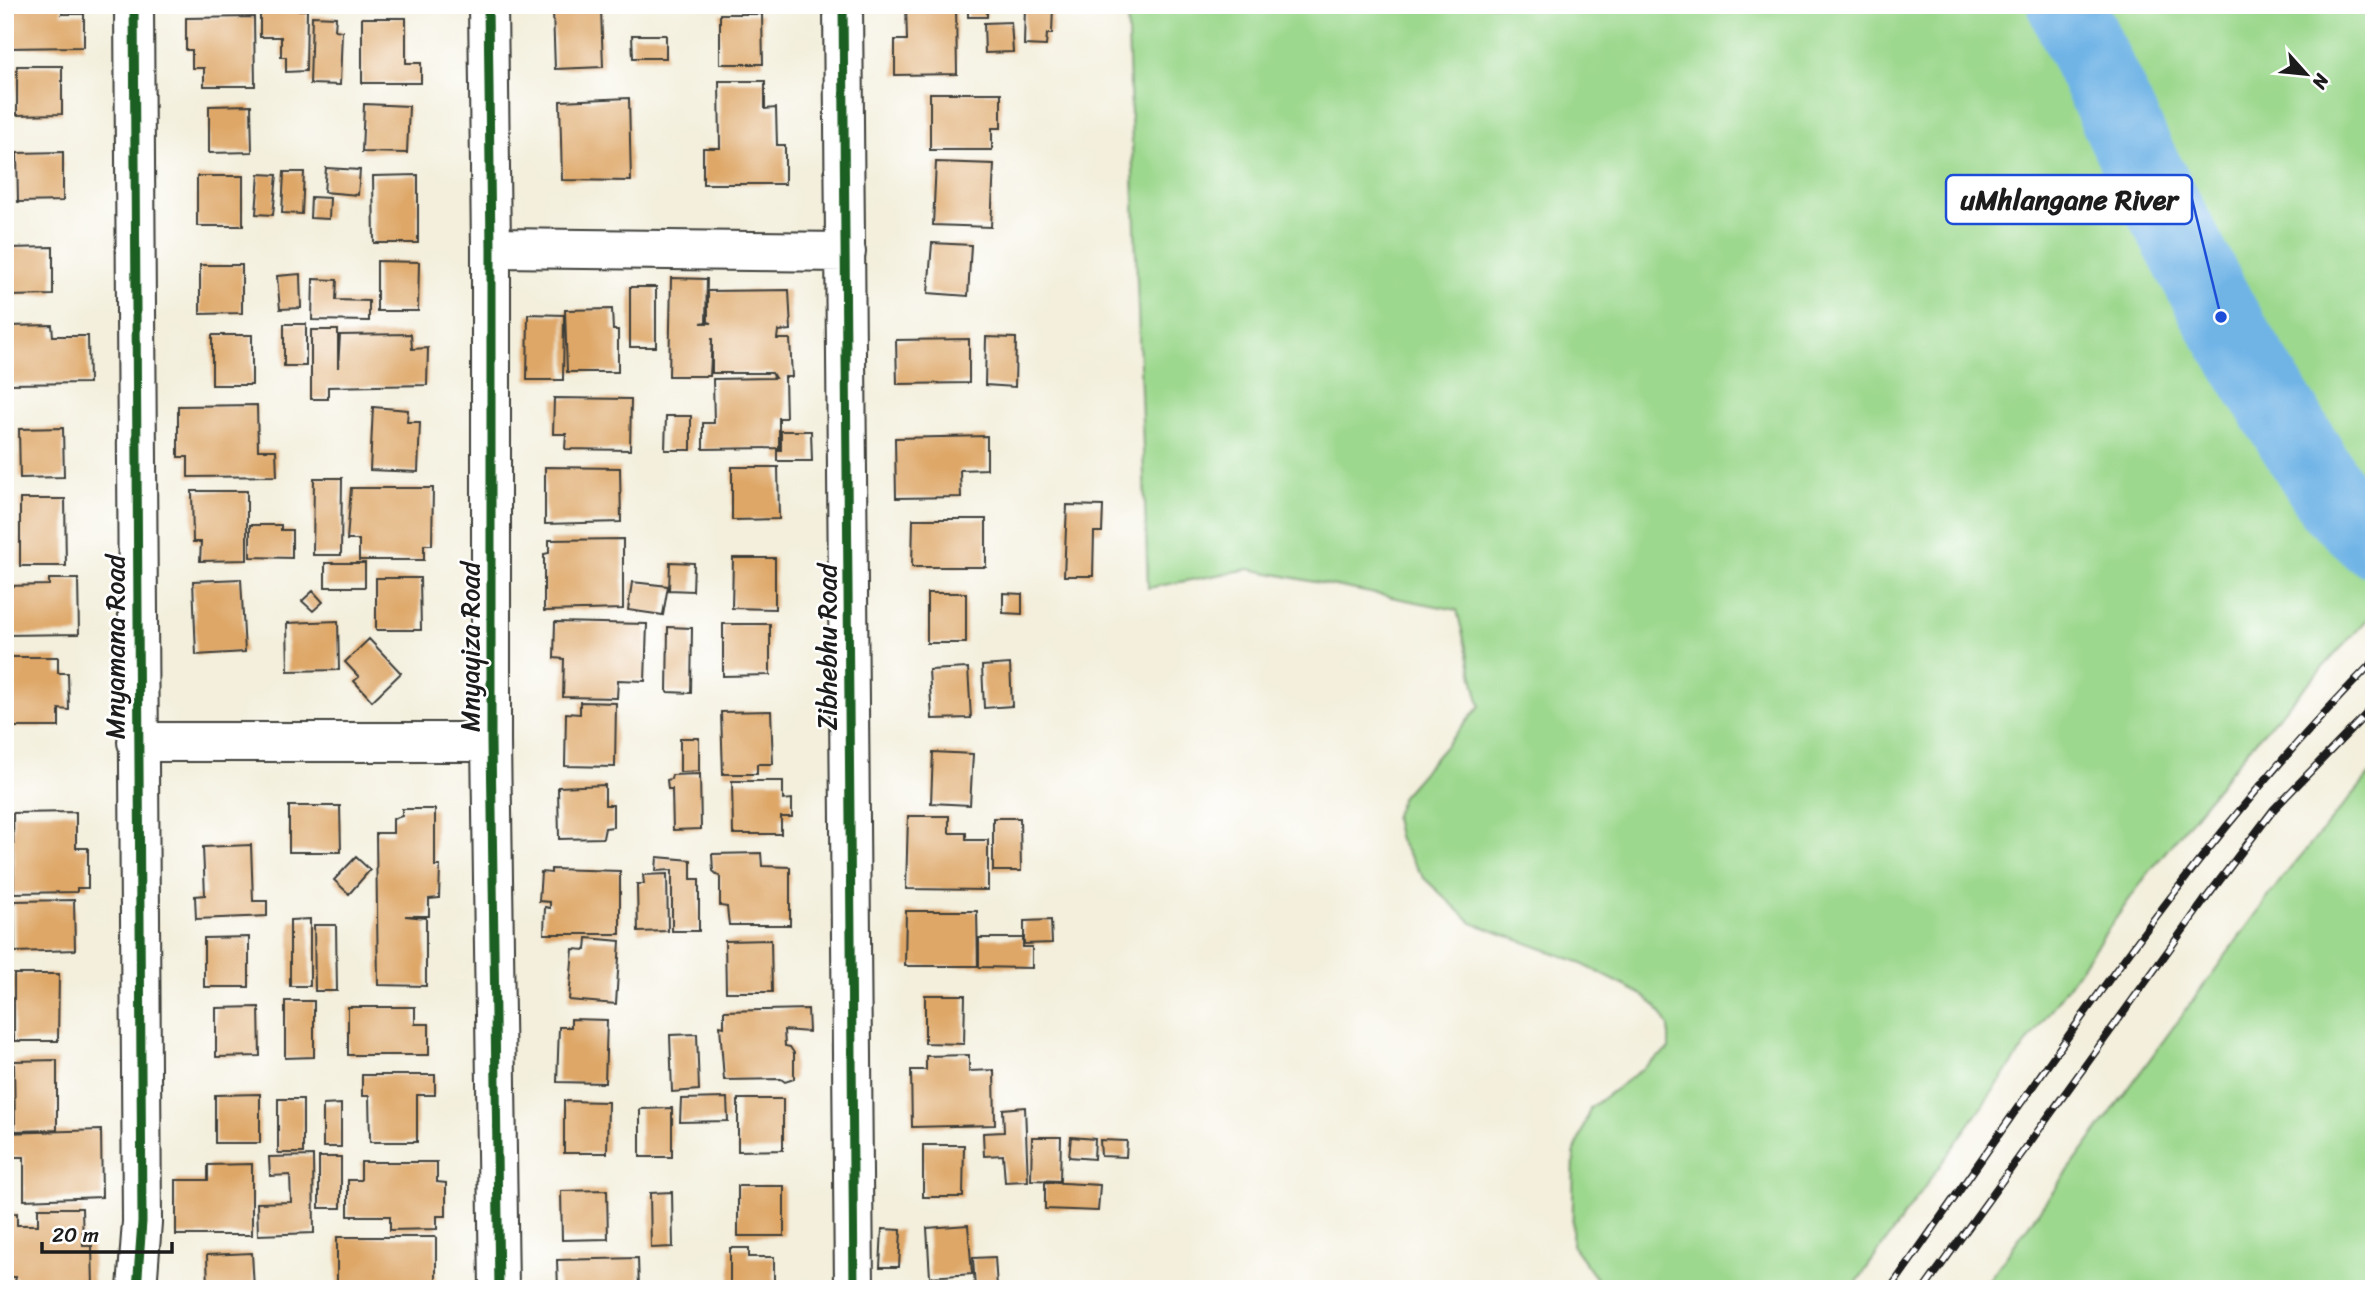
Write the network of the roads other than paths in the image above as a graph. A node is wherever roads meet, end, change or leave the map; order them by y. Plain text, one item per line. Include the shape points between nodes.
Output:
1 (134, 5) edge
2 (488, 5) edge
3 (844, 5) edge
4 (491, 248) junction
5 (846, 252) junction
6 (136, 742) junction
7 (491, 742) junction
8 (137, 1289) edge
9 (499, 1289) edge
10 (854, 1289) edge

1 - 6 street, Mnyamana Road
2 - 4 street, Mnyayiza Road
3 - 5 street, Zibhebhu Road
4 - 5 street
4 - 7 street, Mnyayiza Road
5 - 10 street, Zibhebhu Road
6 - 7 street, Mnyayiza Road
6 - 8 street, Mnyamana Road via 142,1222
7 - 9 street, Mnyayiza Road

